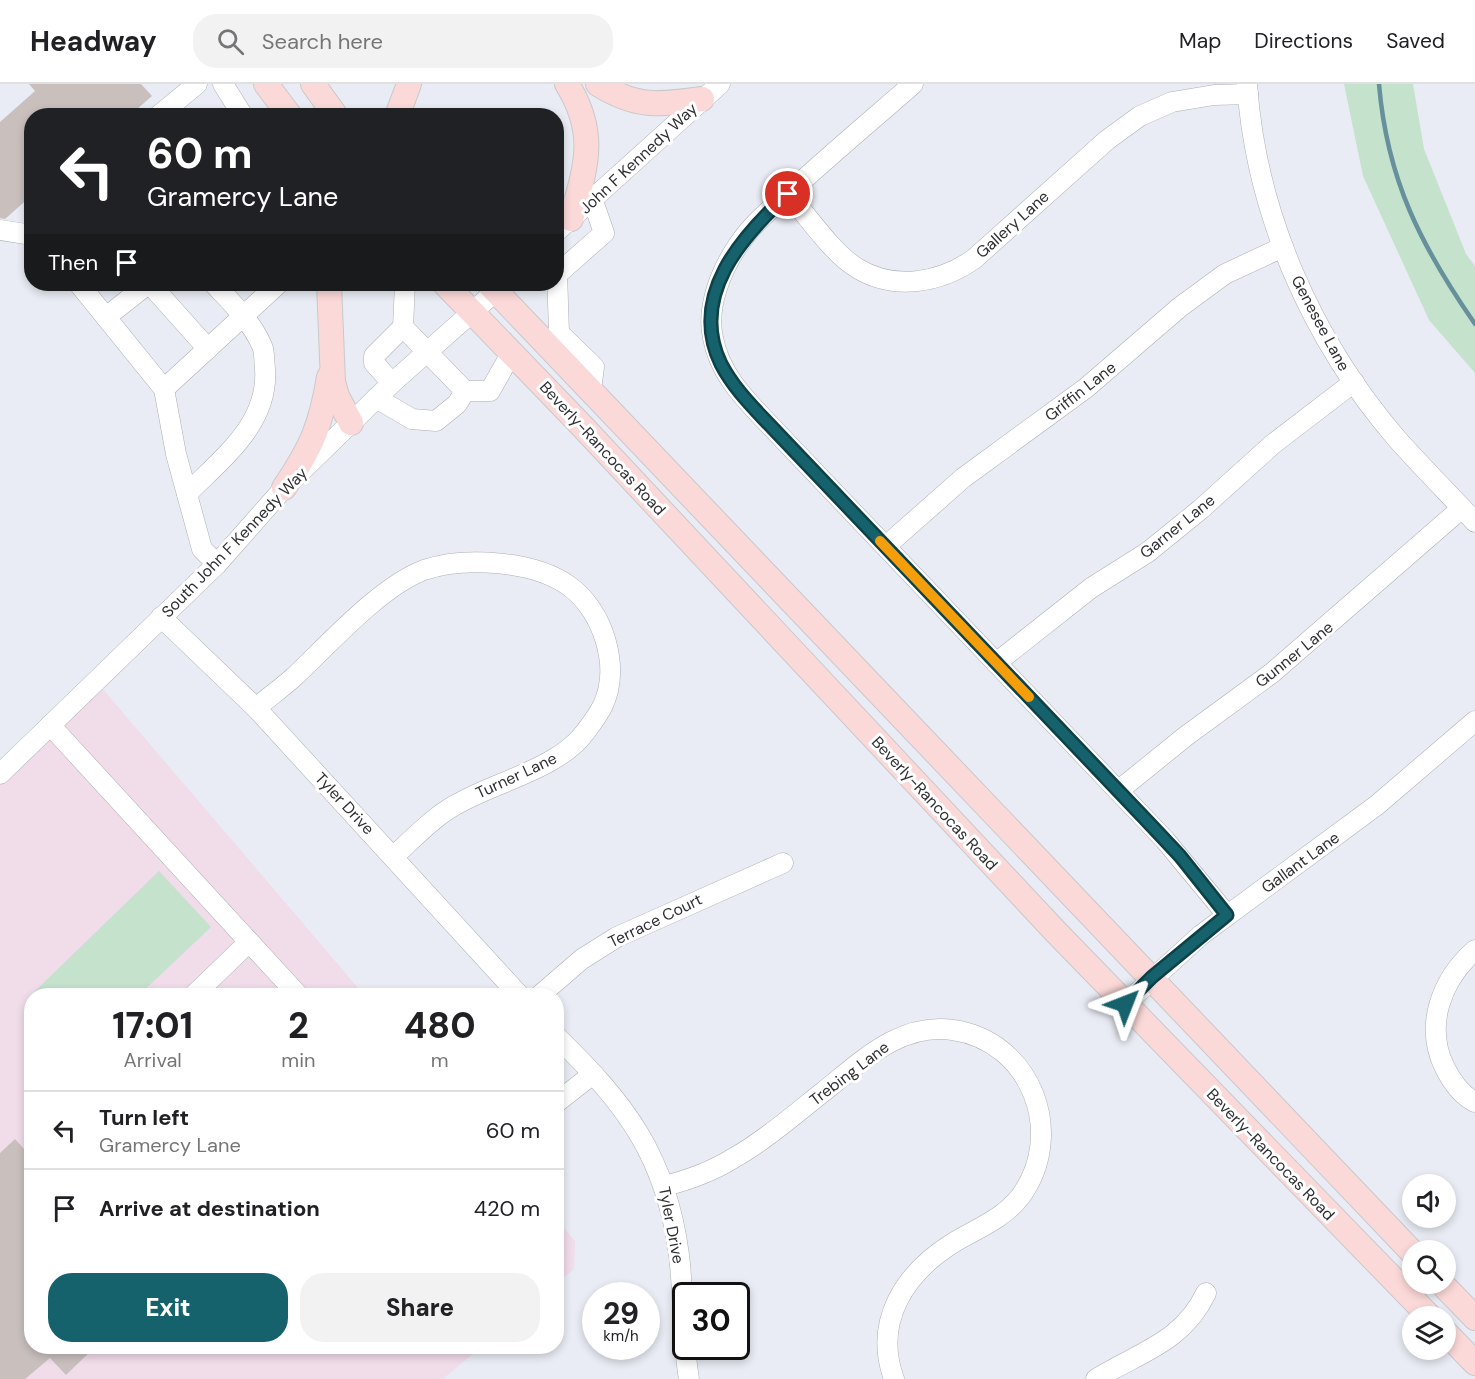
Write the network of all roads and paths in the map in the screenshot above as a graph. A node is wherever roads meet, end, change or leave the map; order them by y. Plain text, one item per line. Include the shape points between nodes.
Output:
1 (196, 84) edge
2 (223, 84) edge
3 (266, 84) edge
4 (313, 84) edge
5 (409, 84) edge
6 (567, 84) edge
7 (598, 84) edge
8 (913, 84) edge
9 (1247, 89) edge
10 (711, 91) edge
11 (175, 108) edge
12 (238, 108) edge
13 (284, 108) edge
14 (330, 108) edge
15 (400, 108) edge
16 (788, 194) junction
17 (593, 201) junction
18 (564, 226) edge
19 (1283, 247) junction
20 (564, 266) edge
21 (85, 291) edge
22 (140, 291) edge
23 (155, 291) edge
24 (220, 291) edge
25 (268, 291) edge
26 (329, 291) edge
27 (405, 291) edge
28 (452, 291) edge
29 (492, 291) edge
30 (501, 291) edge
31 (556, 291) edge
32 (472, 313) junction
33 (243, 316) junction
34 (106, 317) junction
35 (403, 327) junction
36 (553, 339) junction
37 (208, 349) junction
38 (512, 352) junction
39 (428, 353) junction
40 (331, 363) junction
41 (392, 382) junction
42 (1354, 382) junction
43 (164, 389) junction
44 (465, 391) junction
45 (376, 398) junction
46 (351, 423) junction
47 (284, 489) junction
48 (187, 494) junction
49 (1468, 515) edge
50 (886, 546) junction
51 (216, 564) junction
52 (161, 617) junction
53 (996, 663) junction
54 (256, 708) junction
55 (1475, 721) edge
56 (50, 725) junction
57 (0, 774) edge
58 (1118, 791) junction
59 (394, 856) junction
60 (783, 863) dead end
61 (1227, 915) junction
62 (249, 942) junction
63 (1475, 950) edge
64 (1152, 977) junction
65 (201, 988) edge
66 (292, 988) edge
67 (513, 988) edge
68 (548, 988) edge
69 (1125, 1004) junction
70 (564, 1044) edge
71 (593, 1074) junction
72 (564, 1097) edge
73 (1475, 1102) edge
74 (665, 1186) junction
75 (1402, 1241) edge
76 (1206, 1293) dead end
77 (1452, 1294) edge
78 (1419, 1306) edge
79 (1475, 1318) edge
80 (1456, 1343) edge
81 (1475, 1363) edge
82 (689, 1379) edge
83 (894, 1379) edge
84 (1096, 1379) edge

1 - 11 street
2 - 12 street
3 - 13 main road
4 - 14 main road
5 - 15 main road
6 - 18 main road via 578,101 588,147 587,164
7 - 10 main road via 635,101 660,105
8 - 16 street
9 - 16 street, Gallery Lane via 1173,102 1140,116 1107,140 974,259 958,270 921,282 887,280 857,268
9 - 19 street, Genesee Lane via 1264,191
10 - 17 street, John F Kennedy Way
16 - 50 street via 752,227 727,263 710,321 713,339 720,362 736,389
17 - 18 street, John F Kennedy Way
17 - 20 street via 604,233
19 - 42 street, Genesee Lane via 1322,331
19 - 50 street, Griffin Lane via 1225,274 1180,307 1086,388 963,478
21 - 34 street
22 - 34 street
23 - 37 street
24 - 33 street
25 - 33 street
26 - 40 main road
27 - 35 street
28 - 32 main road, Beverly-Rancocas Road
29 - 32 street
30 - 36 main road, Beverly-Rancocas Road
31 - 36 street
32 - 38 main road, Beverly-Rancocas Road
32 - 39 street, South John F Kennedy Way
33 - 37 street
33 - 48 street via 263,347 266,382 259,410 247,434
34 - 43 street
35 - 39 street
35 - 41 street via 374,356 374,363
36 - 64 main road, Beverly-Rancocas Road via 591,390
37 - 43 street
38 - 44 street via 490,391
38 - 69 main road, Beverly-Rancocas Road
39 - 41 street, South John F Kennedy Way
39 - 44 street
40 - 46 main road via 337,396
40 - 47 main road via 323,417 309,450
41 - 45 street, South John F Kennedy Way
42 - 49 street, Genesee Lane via 1397,438
42 - 53 street, Garner Lane via 1273,444 1148,552 1091,588
43 - 48 street
44 - 45 street via 457,404 436,421 412,419
45 - 46 street, South John F Kennedy Way
46 - 47 street, South John F Kennedy Way
47 - 51 street, South John F Kennedy Way
48 - 51 street via 202,549
49 - 58 street, Gunner Lane
50 - 53 street
51 - 52 street, South John F Kennedy Way
52 - 54 street, Tyler Drive
52 - 56 street, South John F Kennedy Way
53 - 58 street
54 - 59 street, Tyler Drive
54 - 59 street, Turner Lane via 385,594 424,570 479,564 533,569 571,587 585,602 604,637 610,677 604,704 585,733 555,758 458,803
55 - 61 street, Gallant Lane via 1377,806
56 - 57 street, South John F Kennedy Way
56 - 62 street
58 - 61 street via 1180,856
59 - 67 street, Tyler Drive
60 - 68 street, Terrace Court via 617,937 582,959
61 - 64 street, Gallant Lane
62 - 65 street
62 - 66 street
63 - 73 street via 1457,970 1440,1001 1435,1039 1439,1056 1458,1089
64 - 69 street, Gallant Lane
64 - 75 main road, Beverly-Rancocas Road
69 - 78 main road, Beverly-Rancocas Road
70 - 71 street, Tyler Drive
71 - 72 street
71 - 74 street, Tyler Drive via 639,1132
74 - 82 street, Tyler Drive via 679,1255
74 - 83 street, Trebing Lane via 732,1159 894,1040 933,1029 953,1030 991,1043 1008,1055 1021,1069 1038,1105 1042,1124 1036,1162 1019,1197 1005,1212 935,1255 906,1283 889,1321 888,1364
76 - 84 street via 1196,1315 1185,1326 1156,1347
77 - 79 main road
80 - 81 main road

